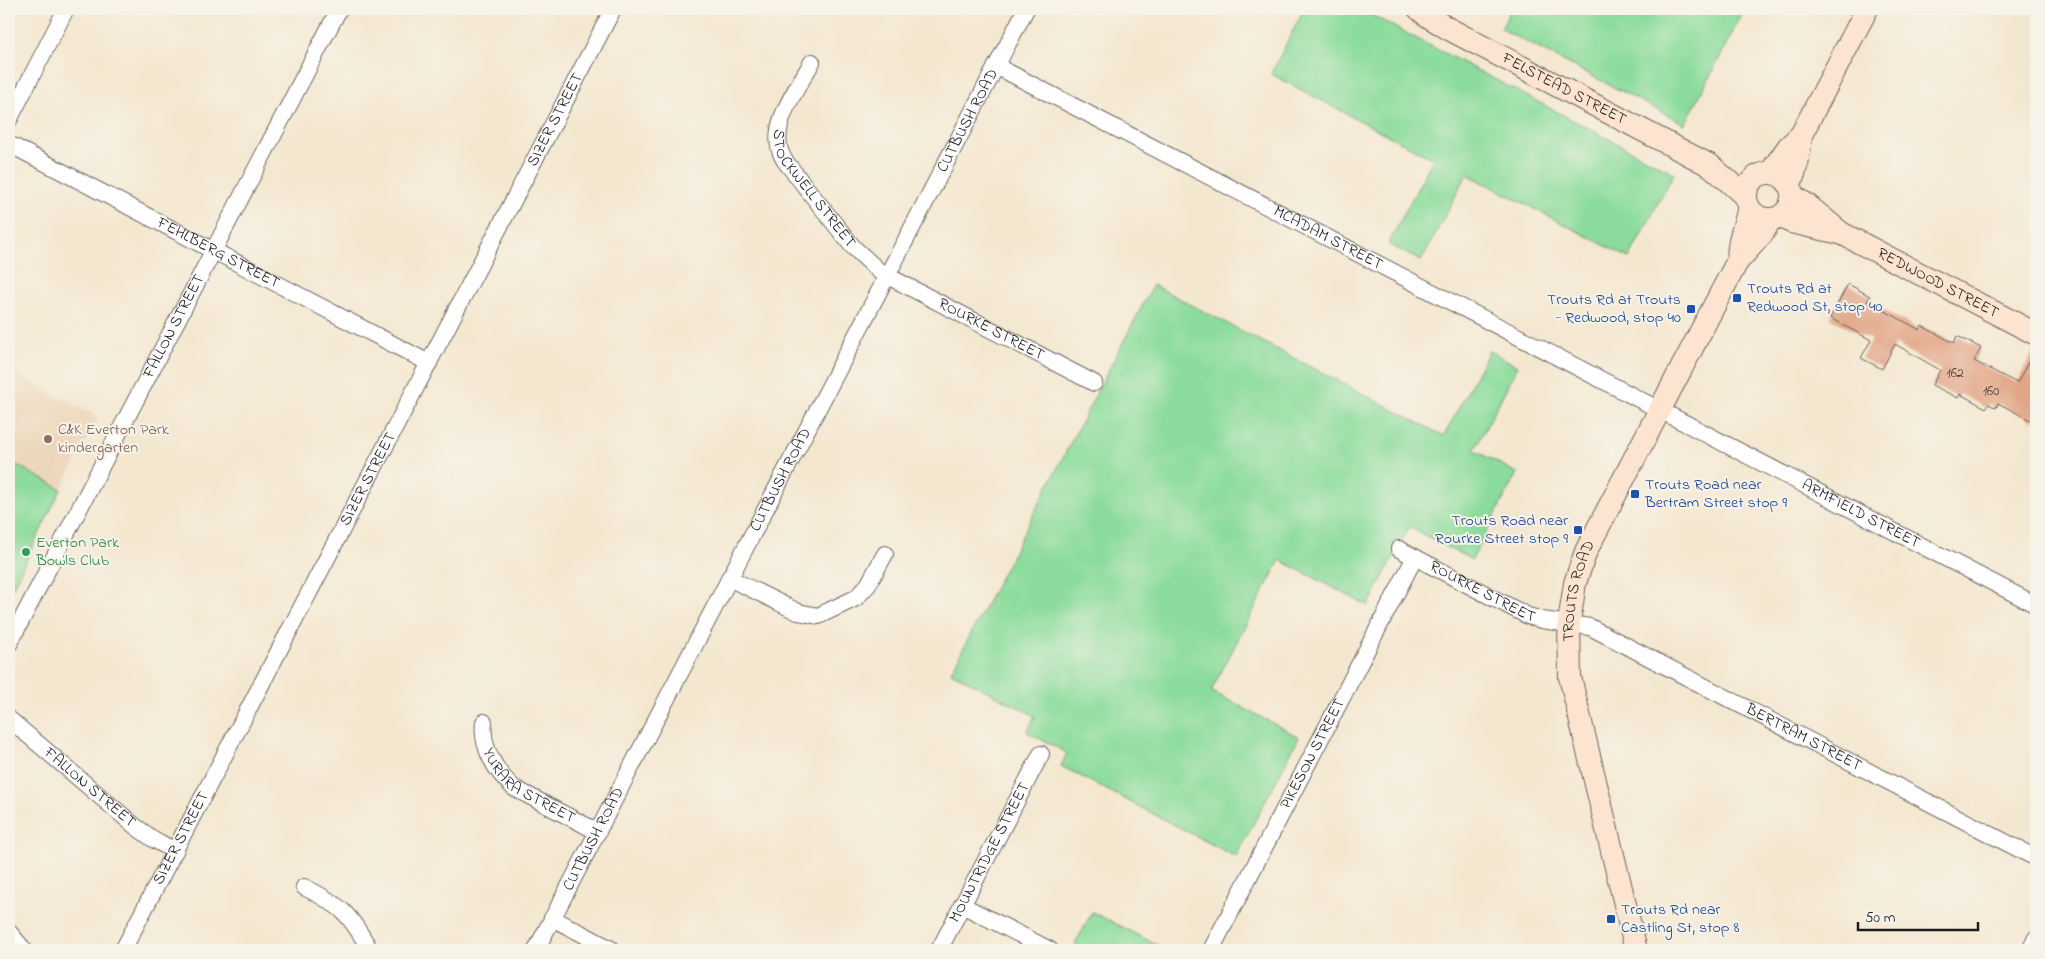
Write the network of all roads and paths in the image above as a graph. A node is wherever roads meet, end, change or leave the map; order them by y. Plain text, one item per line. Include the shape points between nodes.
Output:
1 (66, 9) edge
2 (339, 9) edge
3 (614, 9) edge
4 (1026, 9) edge
5 (1419, 9) edge
6 (1867, 9) edge
7 (812, 62) dead end
8 (996, 66) junction
9 (9, 120) edge
10 (1801, 135) junction
11 (9, 144) edge
12 (1711, 166) junction
13 (1764, 174) junction
14 (1792, 190) junction
15 (1747, 203) junction
16 (1775, 218) junction
17 (1840, 233) junction
18 (213, 251) junction
19 (1736, 262) junction
20 (888, 276) junction
21 (2036, 334) edge
22 (429, 363) junction
23 (1094, 383) dead end
24 (1659, 410) junction
25 (1399, 549) dead end
26 (885, 554) dead end
27 (1415, 557) junction
28 (729, 578) junction
29 (2036, 605) edge
30 (1569, 623) junction
31 (9, 644) edge
32 (9, 720) edge
33 (484, 722) dead end
34 (1041, 754) dead end
35 (598, 832) junction
36 (175, 851) junction
37 (2036, 858) edge
38 (304, 887) dead end
39 (962, 905) junction
40 (552, 918) junction
41 (9, 932) edge
42 (2036, 938) edge
43 (24, 950) edge
44 (123, 950) edge
45 (370, 950) edge
46 (536, 950) edge
47 (613, 950) edge
48 (939, 950) edge
49 (1050, 950) edge
50 (1211, 950) edge
51 (1636, 950) edge
52 (2030, 950) edge

1 - 9 street
2 - 18 street, FALLON STREET
3 - 22 street, SIZER STREET
4 - 8 street, CUTBUSH ROAD
5 - 12 street, FELSTEAD STREET via 1447,28
6 - 10 street
7 - 20 street, STOCKWELL STREET via 780,122 777,137 780,153 853,247 870,265
8 - 20 street, CUTBUSH ROAD
8 - 24 street, MCADAM STREET
10 - 13 street
10 - 14 street
11 - 18 street, FEHLBERG STREET
12 - 13 street, FELSTEAD STREET
12 - 15 street, FELSTEAD STREET
13 - 14 street via 1785,178
13 - 15 street via 1747,189
14 - 16 street via 1790,208
14 - 17 street, REDWOOD STREET
15 - 16 street via 1755,215
15 - 19 street, TROUTS ROAD
16 - 17 street, REDWOOD STREET
16 - 19 street, TROUTS ROAD
17 - 21 street, REDWOOD STREET
18 - 22 street, FEHLBERG STREET
18 - 31 street, FALLON STREET
19 - 24 street, TROUTS ROAD
20 - 23 street, ROURKE STREET
20 - 28 street, CUTBUSH ROAD
22 - 36 street, SIZER STREET
24 - 29 street, ARMFIELD STREET
24 - 30 street, TROUTS ROAD via 1586,551 1575,583
25 - 27 street, ROURKE STREET
26 - 28 street via 868,585 856,598 818,616 798,612
27 - 30 street, ROURKE STREET via 1528,616
27 - 50 street, PIKESON STREET
28 - 35 street, CUTBUSH ROAD
30 - 37 street, BERTRAM STREET via 1590,627
30 - 51 street, TROUTS ROAD via 1570,677
32 - 36 street, FALLON STREET via 136,827
33 - 35 street, YURARA STREET via 486,748 507,781 525,794
34 - 39 street, MOUNTRIDGE STREET
35 - 40 street, CUTBUSH ROAD
36 - 44 street, SIZER STREET
38 - 45 street via 327,898 348,915
39 - 48 street, MOUNTRIDGE STREET
39 - 49 street
40 - 46 street, CUTBUSH ROAD
40 - 47 street
41 - 43 street
42 - 52 street

